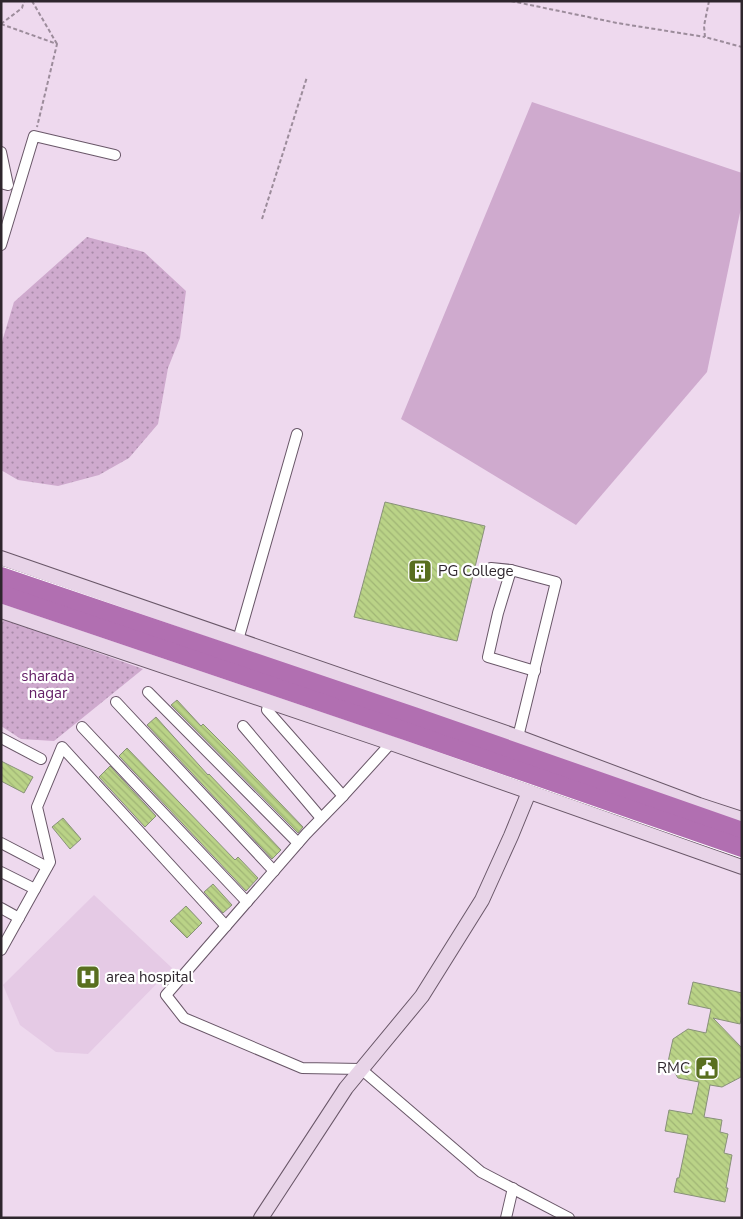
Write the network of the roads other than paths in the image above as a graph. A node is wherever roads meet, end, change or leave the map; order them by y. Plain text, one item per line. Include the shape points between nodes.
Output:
1 (1, 152) edge
2 (115, 155) dead end
3 (1, 183) edge
4 (1, 245) edge
5 (297, 434) dead end
6 (1, 558) edge
7 (491, 568) dead end
8 (511, 570) junction
9 (1, 576) edge
10 (1, 594) edge
11 (1, 611) edge
12 (236, 647) junction
13 (534, 671) junction
14 (148, 692) dead end
15 (116, 702) dead end
16 (269, 702) junction
17 (244, 726) dead end
18 (82, 727) dead end
19 (518, 737) junction
20 (1, 738) edge
21 (391, 743) junction
22 (41, 759) dead end
23 (558, 776) junction
24 (582, 785) junction
25 (529, 792) junction
26 (343, 796) junction
27 (697, 810) junction
28 (321, 818) junction
29 (742, 819) edge
30 (742, 830) edge
31 (1, 843) edge
32 (298, 843) junction
33 (742, 848) edge
34 (46, 867) junction
35 (742, 867) edge
36 (274, 871) junction
37 (1, 872) edge
38 (35, 889) junction
39 (246, 902) junction
40 (1, 908) edge
41 (19, 918) junction
42 (226, 926) junction
43 (3, 944) edge
44 (361, 1069) junction
45 (513, 1188) junction
46 (261, 1218) edge
47 (506, 1218) edge
48 (569, 1218) edge

1 - 3 street via 8,185
2 - 4 street via 34,136
5 - 12 street
6 - 12 street
7 - 8 street
8 - 13 street via 488,657
8 - 13 street via 556,582
9 - 12 highway
10 - 23 highway
11 - 16 street
12 - 19 street
12 - 23 highway
13 - 19 street
14 - 32 street
15 - 36 street
16 - 21 street
16 - 26 street via 267,710
17 - 28 street
18 - 39 street
19 - 23 street
20 - 22 street
21 - 25 street
21 - 26 street
23 - 24 highway
23 - 24 street
23 - 25 street
24 - 27 highway
24 - 33 highway
24 - 35 street
25 - 44 street via 482,900 422,996
26 - 28 street
27 - 29 street
27 - 30 highway
28 - 32 street
31 - 34 street
32 - 36 street
34 - 38 street
34 - 42 street via 50,862 37,807 62,747
36 - 39 street
37 - 38 street
38 - 41 street
39 - 42 street
40 - 41 street
41 - 43 street
42 - 44 street via 166,995 184,1018 302,1068
44 - 45 street via 481,1172
44 - 46 street
45 - 47 street
45 - 48 street

